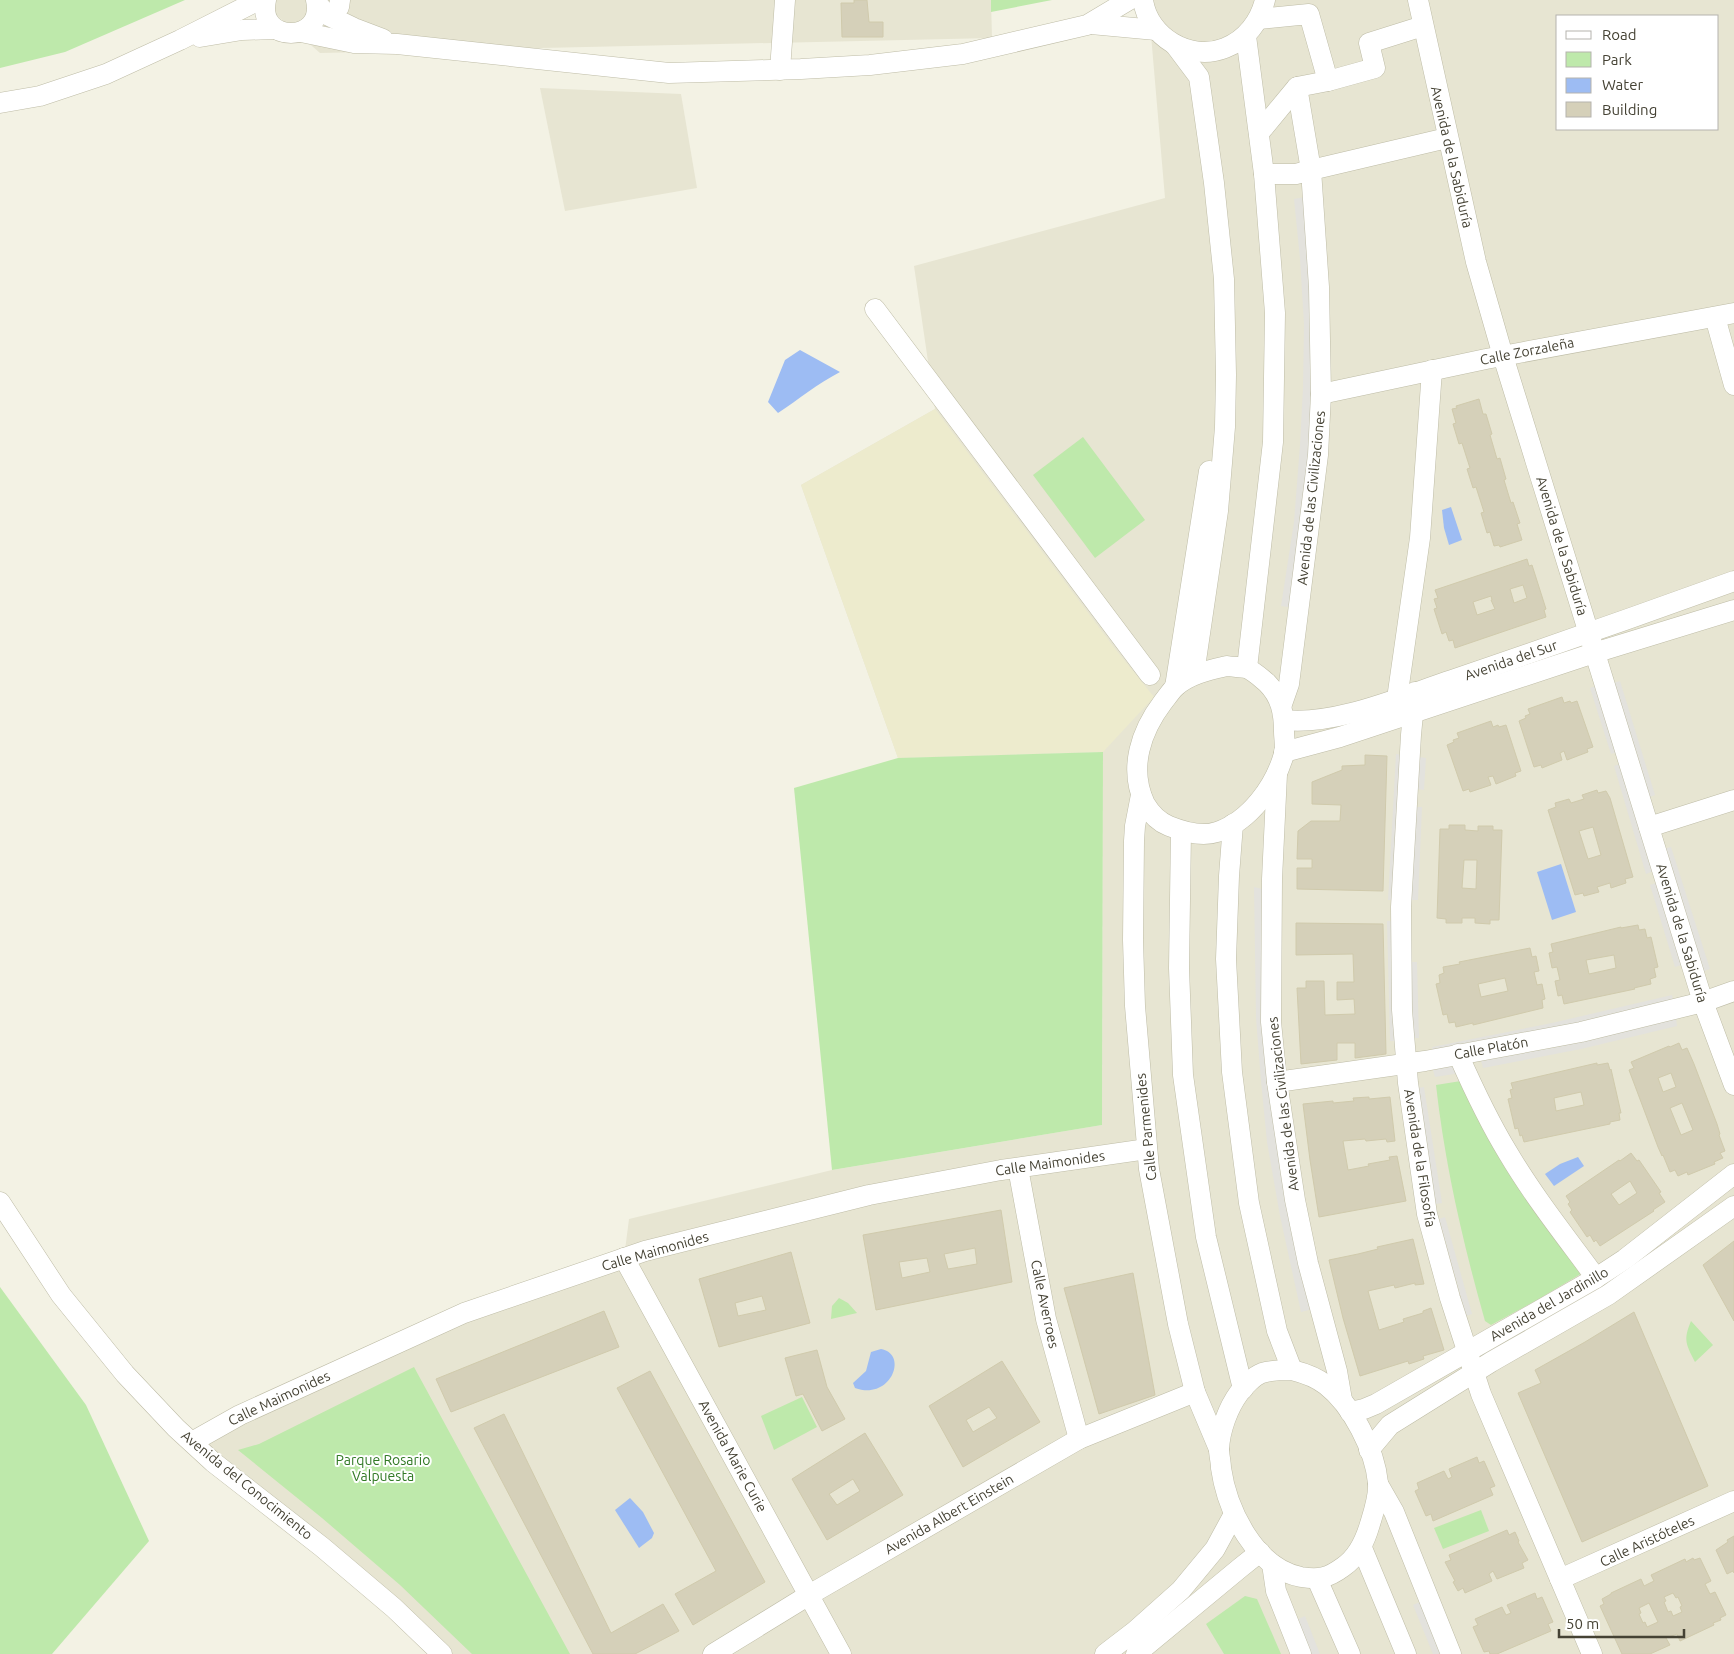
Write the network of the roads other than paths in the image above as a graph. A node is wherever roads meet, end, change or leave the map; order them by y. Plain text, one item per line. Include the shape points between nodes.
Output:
1 (258, 0) edge
2 (266, 0) edge
3 (785, 0) edge
4 (1129, 0) edge
5 (1143, 0) edge
6 (1418, 0) edge
7 (317, 1) edge
8 (1264, 5) edge
9 (1091, 24) junction
10 (1423, 26) junction
11 (276, 29) junction
12 (1156, 30) junction
13 (301, 32) junction
14 (1246, 36) junction
15 (180, 40) junction
16 (397, 44) junction
17 (1175, 45) junction
18 (780, 70) junction
19 (1328, 81) junction
20 (1297, 87) junction
21 (0, 103) edge
22 (1259, 133) junction
23 (1448, 138) junction
24 (1311, 170) junction
25 (1264, 174) junction
26 (875, 309) dead end
27 (1724, 315) edge
28 (1503, 356) junction
29 (1432, 370) junction
30 (1734, 385) edge
31 (1321, 394) junction
32 (1225, 427) junction
33 (1734, 581) edge
34 (1734, 610) edge
35 (1588, 633) junction
36 (1594, 652) junction
37 (1246, 668) junction
38 (1194, 674) junction
39 (1150, 675) dead end
40 (1175, 687) junction
41 (1397, 699) junction
42 (1414, 702) junction
43 (1283, 712) junction
44 (1284, 752) junction
45 (1277, 774) junction
46 (1141, 795) junction
47 (1734, 800) edge
48 (1233, 824) junction
49 (1649, 827) junction
50 (1181, 831) junction
51 (1734, 991) edge
52 (1702, 1002) junction
53 (1458, 1054) junction
54 (1406, 1064) junction
55 (1277, 1082) junction
56 (1734, 1085) edge
57 (1147, 1150) junction
58 (1018, 1168) junction
59 (1734, 1174) edge
60 (0, 1202) edge
61 (1734, 1206) edge
62 (624, 1258) junction
63 (1596, 1278) junction
64 (1466, 1352) junction
65 (1292, 1370) junction
66 (1474, 1373) junction
67 (1242, 1389) junction
68 (1194, 1392) junction
69 (1346, 1406) junction
70 (1079, 1439) junction
71 (192, 1442) junction
72 (1219, 1449) junction
73 (1369, 1450) junction
74 (1378, 1484) junction
75 (1734, 1501) edge
76 (1234, 1514) junction
77 (1362, 1548) junction
78 (1266, 1558) junction
79 (1317, 1579) junction
80 (1560, 1579) junction
81 (809, 1595) junction
82 (442, 1654) edge
83 (713, 1654) edge
84 (841, 1654) edge
85 (1105, 1654) edge
86 (1136, 1654) edge
87 (1301, 1654) edge
88 (1350, 1654) edge
89 (1406, 1654) edge
90 (1452, 1654) edge
91 (1592, 1654) edge

1 - 15 street
2 - 11 street via 265,15
3 - 18 street
4 - 9 street
5 - 12 street via 1148,18
6 - 10 street, Avenida de la Sabiduría
7 - 13 street via 314,20
7 - 16 street via 327,15
8 - 14 street
8 - 19 street via 1309,14
9 - 12 street
9 - 18 street via 963,54 870,65
10 - 19 street via 1369,43 1375,68
10 - 23 street, Avenida de la Sabiduría
11 - 13 street via 284,33
11 - 15 street via 242,30
12 - 17 street
13 - 16 street via 354,43
14 - 17 street via 1225,48 1200,52
14 - 22 street
15 - 21 street via 106,74 40,96
16 - 18 street via 670,73
17 - 32 street via 1199,77 1214,183 1224,279
19 - 20 street
20 - 22 street
20 - 24 street, Avenida de las Civilizaciones
22 - 25 street
23 - 24 street
23 - 28 street, Avenida de la Sabiduría via 1476,262
24 - 25 street via 1296,174
24 - 31 street, Avenida de las Civilizaciones via 1319,287
25 - 37 street via 1276,313 1273,442
26 - 39 street
27 - 28 street, Calle Zorzaleña
27 - 30 street
28 - 29 street, Calle Zorzaleña
28 - 35 street, Avenida de la Sabiduría
29 - 31 street, Calle Zorzaleña
29 - 41 street via 1420,538
31 - 43 street, Avenida de las Civilizaciones via 1318,455 1298,622
32 - 38 street via 1218,511
32 - 40 street via 1210,470
33 - 35 street, Avenida del Sur
34 - 36 street, Avenida del Sur
35 - 36 street, Avenida de la Sabiduría
35 - 42 street, Avenida del Sur
36 - 42 street, Avenida del Sur
36 - 49 street, Avenida de la Sabiduría
37 - 38 street via 1227,666
37 - 43 street via 1271,687
38 - 40 street
40 - 46 street via 1144,731 1136,777
41 - 42 street, Avenida del Sur
41 - 43 street, Avenida del Sur via 1335,718 1298,722
42 - 44 street, Avenida del Sur via 1340,737
42 - 54 street, Avenida de la Filosofía via 1402,907 1402,1010
43 - 44 street
44 - 45 street
45 - 48 street via 1261,799
45 - 55 street, Avenida de las Civilizaciones via 1272,879 1272,1022
46 - 50 street via 1150,812 1163,824
46 - 57 street, Calle Parmenides via 1134,841 1134,1006
47 - 49 street
48 - 50 street via 1217,832 1198,834
48 - 65 street via 1226,959 1232,1072 1249,1203 1277,1331
49 - 52 street, Avenida de la Sabiduría
50 - 67 street via 1179,968 1183,1075 1206,1237
51 - 52 street, Calle Platón
52 - 53 street, Calle Platón via 1581,1032
52 - 56 street, Avenida de la Sabiduría
53 - 54 street, Calle Platón
53 - 63 street via 1508,1153
54 - 55 street, Calle Platón
54 - 64 street, Avenida de la Filosofía via 1427,1214
55 - 69 street, Avenida de las Civilizaciones via 1308,1263
57 - 58 street, Calle Maimonides
57 - 68 street, Calle Parmenides via 1178,1324
58 - 62 street, Calle Maimonides via 869,1194
58 - 70 street, Calle Averroes via 1046,1319
59 - 63 street, Avenida del Jardinillo
60 - 71 street, Avenida del Conocimiento via 61,1295 125,1374
61 - 66 street, Avenida del Jardinillo via 1608,1296
62 - 71 street, Calle Maimonides via 464,1313 240,1415
62 - 81 street, Avenida Marie Curie
63 - 64 street, Avenida del Jardinillo
64 - 66 street, Avenida de la Filosofía
64 - 69 street, Avenida del Jardinillo via 1376,1404 1364,1409
65 - 67 street via 1260,1374
65 - 69 street via 1326,1384
66 - 73 street, Avenida del Jardinillo via 1390,1425
66 - 80 street, Avenida de la Filosofía
67 - 72 street via 1233,1401 1224,1424
68 - 70 street, Avenida Albert Einstein
68 - 72 street, Calle Parmenides
69 - 73 street
70 - 81 street, Avenida Albert Einstein
71 - 82 street, Avenida del Conocimiento via 394,1608
72 - 76 street via 1223,1484
73 - 74 street
74 - 77 street via 1375,1510
74 - 90 street via 1405,1537
75 - 80 street, Calle Aristóteles
76 - 78 street via 1248,1538
76 - 85 street via 1215,1549 1181,1590
77 - 79 street via 1334,1574
77 - 89 street
78 - 79 street via 1294,1575
78 - 86 street via 1240,1568
78 - 87 street
79 - 88 street
80 - 91 street, Avenida de la Filosofía
81 - 83 street, Avenida Albert Einstein
81 - 84 street, Avenida Marie Curie

